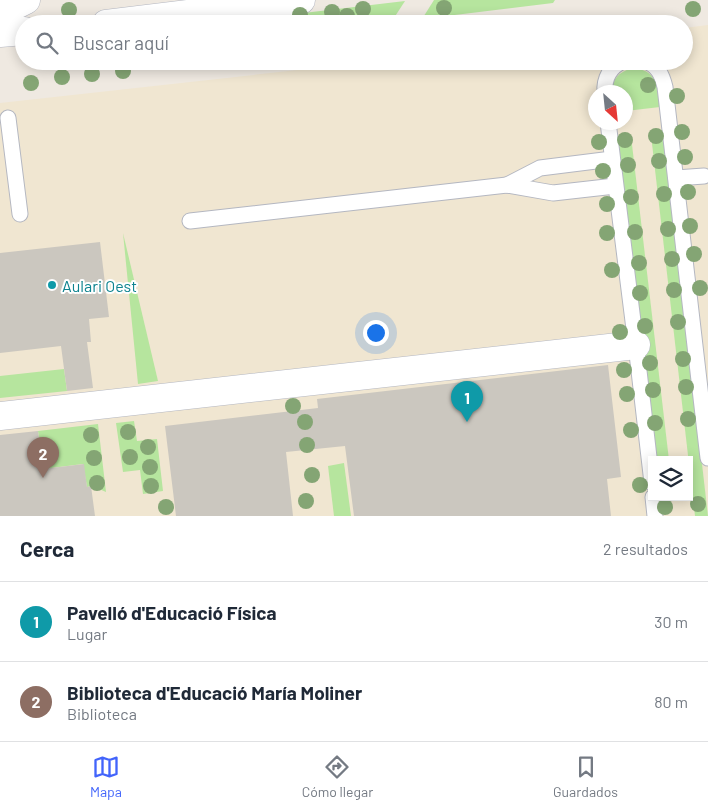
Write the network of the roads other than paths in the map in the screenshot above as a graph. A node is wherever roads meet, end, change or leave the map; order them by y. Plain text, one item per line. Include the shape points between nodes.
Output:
1 (26, 0) edge
2 (300, 0) edge
3 (0, 13) edge
4 (179, 15) edge
5 (15, 32) edge
6 (0, 33) edge
7 (612, 70) edge
8 (658, 70) edge
9 (604, 85) edge
10 (8, 118) dead end
11 (609, 130) edge
12 (612, 159) junction
13 (704, 176) dead end
14 (676, 178) junction
15 (507, 185) junction
16 (615, 186) junction
17 (20, 214) dead end
18 (190, 221) dead end
19 (636, 345) junction
20 (0, 416) edge
21 (649, 456) edge
22 (708, 458) edge
23 (653, 501) edge
24 (655, 516) edge

1 - 3 street
2 - 4 street
5 - 6 street
7 - 9 lane
8 - 14 lane via 662,77 669,117
10 - 17 lane
11 - 12 lane
12 - 15 lane via 540,168
12 - 16 lane
13 - 14 lane
14 - 22 lane
15 - 16 lane via 553,193
15 - 18 lane
16 - 19 lane
19 - 20 street
19 - 21 lane
23 - 24 lane

